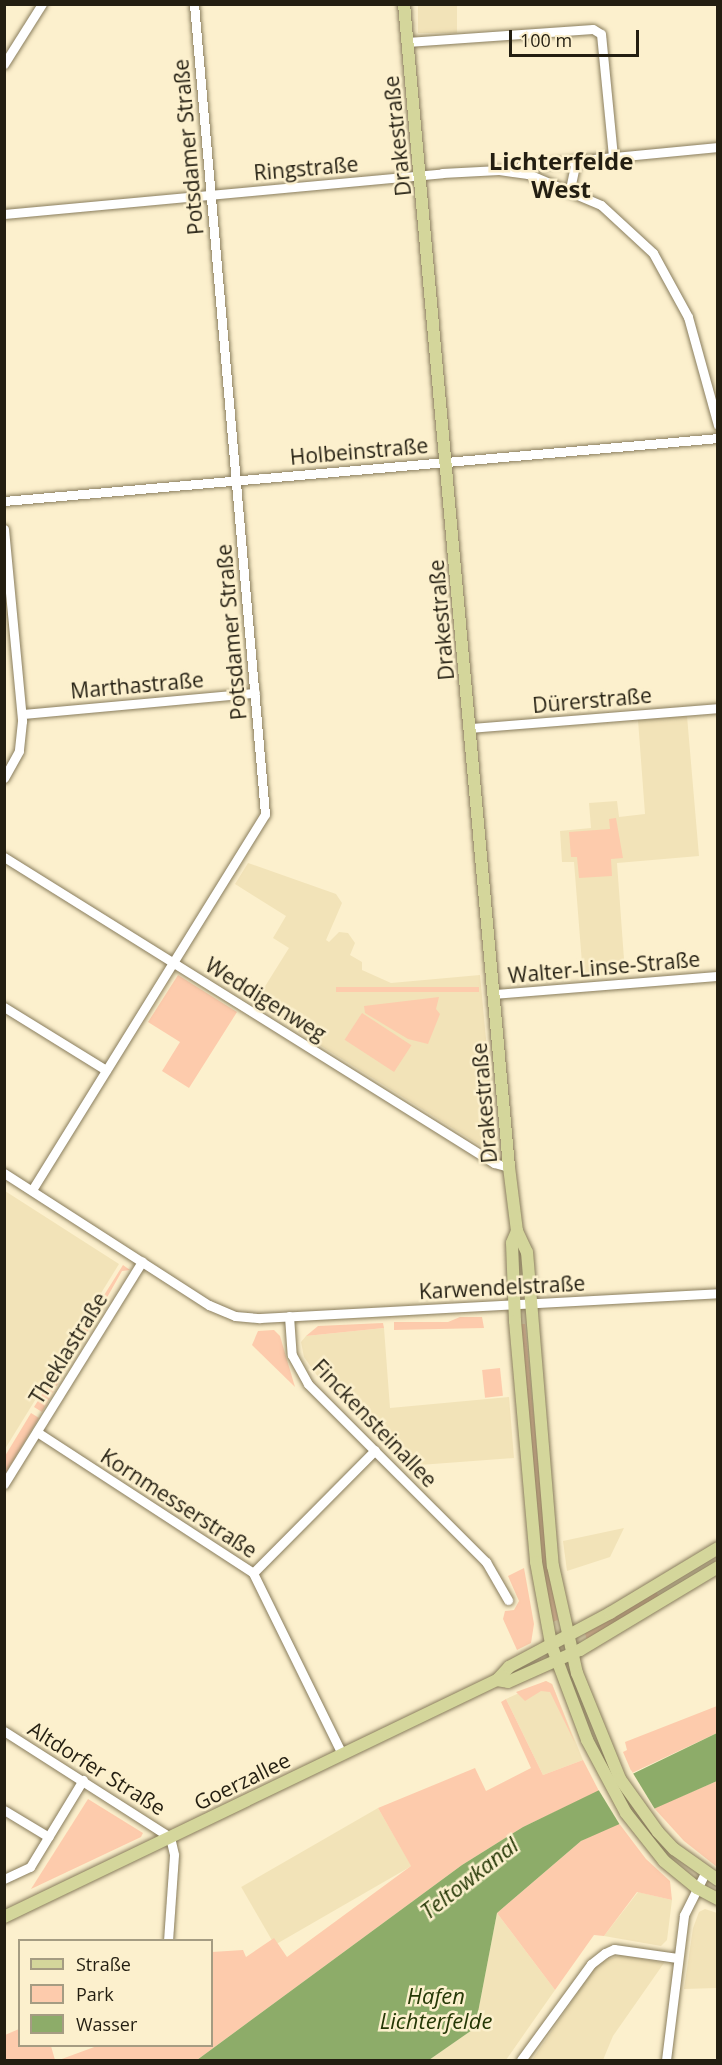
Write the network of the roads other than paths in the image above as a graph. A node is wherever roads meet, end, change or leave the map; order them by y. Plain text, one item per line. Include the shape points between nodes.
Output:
1 (42, 4) edge
2 (194, 4) edge
3 (404, 4) edge
4 (407, 42) junction
5 (4, 64) edge
6 (717, 147) edge
7 (613, 157) junction
8 (576, 160) junction
9 (517, 171) junction
10 (420, 175) junction
11 (570, 189) junction
12 (211, 195) junction
13 (4, 214) edge
14 (717, 425) edge
15 (717, 438) edge
16 (446, 461) junction
17 (236, 480) junction
18 (4, 501) edge
19 (4, 529) edge
20 (255, 693) junction
21 (717, 708) edge
22 (22, 714) junction
23 (470, 728) junction
24 (4, 778) edge
25 (4, 857) edge
26 (174, 963) junction
27 (717, 976) edge
28 (494, 994) junction
29 (4, 1007) edge
30 (106, 1070) junction
31 (509, 1167) junction
32 (4, 1173) edge
33 (32, 1190) junction
34 (517, 1231) junction
35 (142, 1261) junction
36 (717, 1293) edge
37 (531, 1304) junction
38 (515, 1305) junction
39 (289, 1316) junction
40 (37, 1432) junction
41 (375, 1450) junction
42 (4, 1484) edge
43 (717, 1548) edge
44 (717, 1567) edge
45 (253, 1573) junction
46 (508, 1600) dead end
47 (568, 1636) junction
48 (551, 1644) junction
49 (572, 1654) junction
50 (556, 1661) junction
51 (497, 1680) junction
52 (4, 1731) edge
53 (342, 1754) junction
54 (83, 1780) junction
55 (4, 1810) edge
56 (49, 1837) junction
57 (170, 1837) junction
58 (705, 1873) junction
59 (4, 1879) edge
60 (717, 1880) edge
61 (697, 1888) junction
62 (717, 1899) edge
63 (4, 1917) edge
64 (168, 1939) edge
65 (677, 1958) junction
66 (521, 2061) edge
67 (666, 2061) edge

1 - 5 street
2 - 12 street, Potsdamer Straße
3 - 4 main road, Drakestraße
4 - 7 street via 593,28 601,34
4 - 10 main road, Drakestraße
6 - 7 street
7 - 8 street
8 - 9 street via 521,166
8 - 11 street
9 - 10 street, Ringstraße
9 - 11 street, Ringstraße
10 - 12 street, Ringstraße
10 - 16 main road, Drakestraße
11 - 14 street, Ringstraße via 614,215 641,239 665,270 688,317
12 - 13 street, Ringstraße
12 - 17 street, Potsdamer Straße
15 - 16 street, Holbeinstraße
16 - 17 street, Holbeinstraße
16 - 23 main road, Drakestraße
17 - 18 street, Holbeinstraße
17 - 20 street, Potsdamer Straße
19 - 22 street
20 - 22 street, Marthastraße
20 - 26 street, Potsdamer Straße via 264,817
21 - 23 street, Dürerstraße
22 - 24 street via 19,751
23 - 28 main road, Drakestraße
25 - 26 street, Weddigenweg
26 - 30 street, Potsdamer Straße
26 - 31 street, Weddigenweg via 494,1164
27 - 28 street, Walter-Linse-Straße
28 - 31 main road, Drakestraße
29 - 30 street
30 - 33 street, Potsdamer Straße
31 - 34 main road, Drakestraße
32 - 33 street
33 - 35 street
34 - 37 main road, Drakestraße via 526,1244
34 - 38 main road, Drakestraße via 512,1243
35 - 39 street via 209,1305 235,1316
35 - 40 street, Theklastraße
36 - 37 street, Karwendelstraße
37 - 38 street, Karwendelstraße
37 - 47 main road, Drakestraße via 549,1536
38 - 39 street, Karwendelstraße
38 - 48 main road, Drakestraße via 536,1562
39 - 41 street, Finckensteinallee via 292,1355 300,1374
40 - 42 street, Theklastraße
40 - 45 street, Kornmesserstraße
41 - 45 street
41 - 46 street, Finckensteinallee via 486,1562
43 - 47 main road, Goerzallee
44 - 49 main road, Goerzallee
45 - 53 street, Kornmesserstraße
47 - 48 main road, Goerzallee
47 - 49 main road, Drakestraße
48 - 50 main road, Drakestraße
48 - 51 main road, Goerzallee via 509,1667
49 - 50 main road, Goerzallee
49 - 58 main road, Drakestraße via 610,1758 633,1801 656,1830
50 - 51 main road, Goerzallee via 508,1682
50 - 61 main road, Drakestraße via 598,1764 643,1836
51 - 53 main road, Goerzallee
52 - 54 street, Altdorfer Straße
53 - 57 main road, Goerzallee
54 - 56 street
54 - 57 street, Altdorfer Straße
55 - 56 street
56 - 59 street via 30,1867
57 - 63 main road, Goerzallee
57 - 64 street via 174,1855
58 - 60 main road, Drakestraße
58 - 61 street
61 - 62 main road, Drakestraße
61 - 65 street via 684,1915
65 - 66 street via 614,1949 605,1953 591,1964
65 - 67 street

